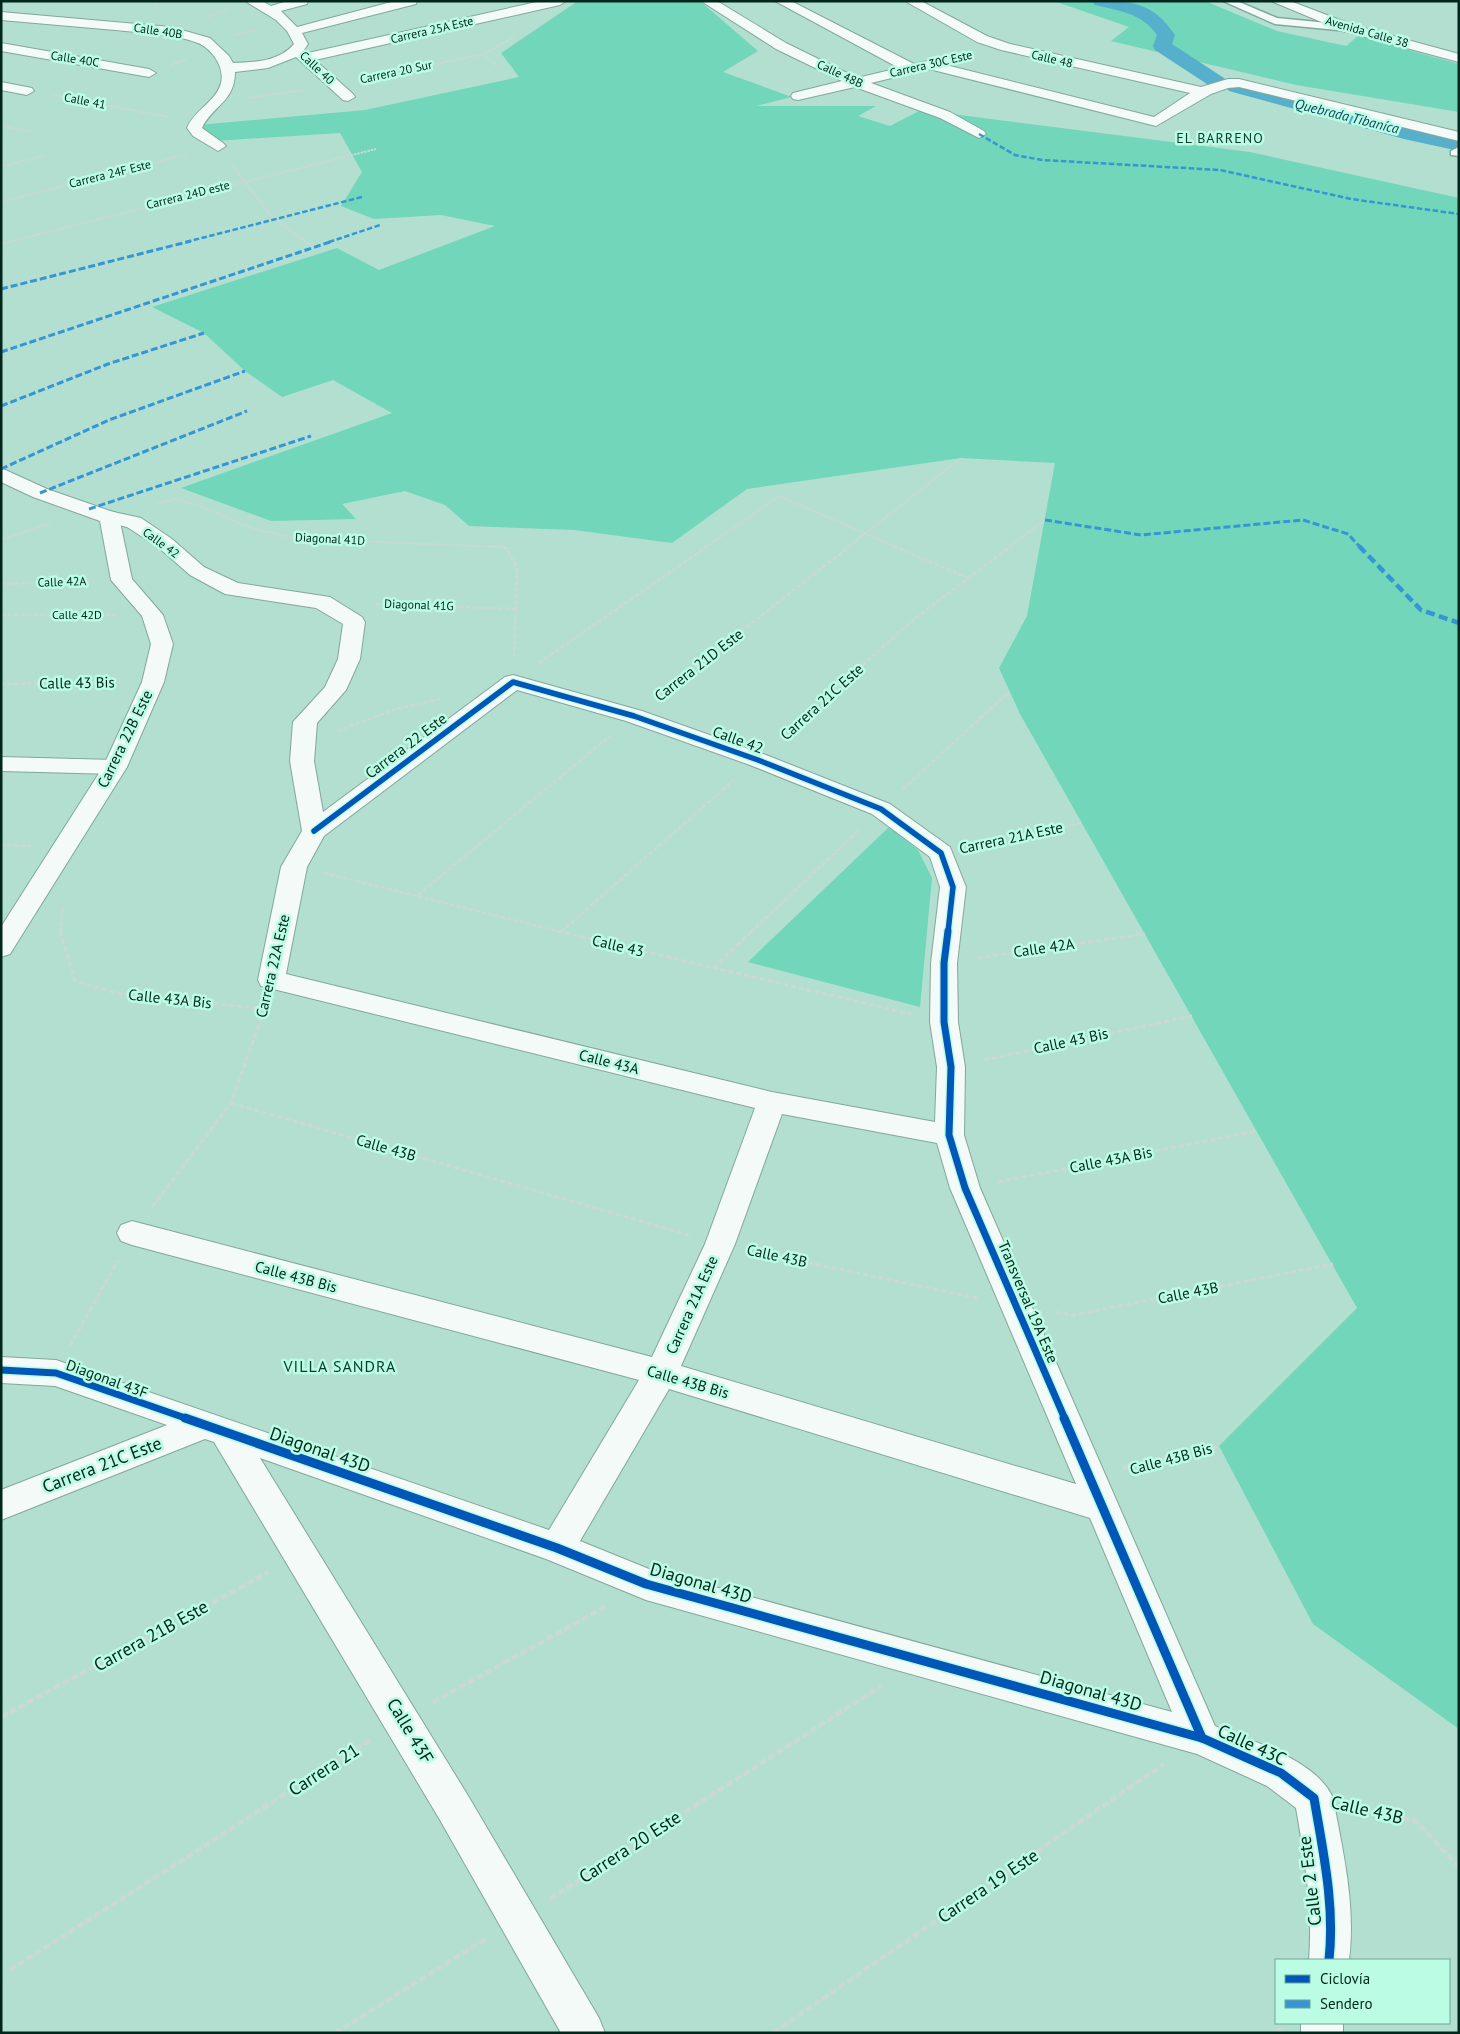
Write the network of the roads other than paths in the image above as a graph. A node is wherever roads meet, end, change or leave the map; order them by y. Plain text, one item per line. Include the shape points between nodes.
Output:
1 (251, 1) edge
2 (302, 1) edge
3 (410, 1) edge
4 (560, 1) edge
5 (707, 1) edge
6 (781, 1) edge
7 (911, 1) edge
8 (1228, 1) edge
9 (1277, 1) edge
10 (271, 10) junction
11 (1, 16) edge
12 (292, 27) junction
13 (1348, 28) junction
14 (1, 47) edge
15 (1006, 47) junction
16 (977, 54) dead end
17 (301, 55) junction
18 (957, 58) dead end
19 (1459, 58) edge
20 (928, 65) junction
21 (228, 68) junction
22 (912, 69) junction
23 (149, 73) road end
24 (854, 82) junction
25 (1, 86) edge
26 (27, 90) road end
27 (1203, 92) junction
28 (348, 97) dead end
29 (818, 105) dead end
30 (979, 134) dead end
31 (1459, 137) edge
32 (218, 146) road end
33 (1, 474) edge
34 (99, 513) junction
35 (513, 682) joint
36 (1, 764) edge
37 (115, 767) junction
38 (314, 831) junction
39 (941, 853) joint
40 (1, 948) edge
41 (271, 980) joint
42 (772, 1102) junction
43 (949, 1135) junction
44 (132, 1233) road end
45 (1, 1370) edge
46 (661, 1373) junction
47 (215, 1430) junction
48 (1, 1505) edge
49 (1102, 1507) junction
50 (557, 1548) junction
51 (1202, 1738) junction
52 (1314, 1798) joint
53 (1330, 1959) edge
54 (584, 2033) edge

1 - 10 street
2 - 10 street
3 - 12 street
4 - 17 street, Carrera 25A Este
5 - 24 street, Calle 48B via 781,46
6 - 22 street
7 - 15 street, Calle 48 via 982,39
8 - 13 lane via 1275,21
9 - 13 street, Avenida Calle 38
10 - 12 street
11 - 21 street, Calle 40B via 163,30 210,45
12 - 17 street, Calle 40 via 301,44
13 - 19 street, Avenida Calle 38
14 - 23 street, Calle 40C
15 - 16 street, Carrera 30C Este
15 - 27 street, Calle 48
17 - 21 street, Carrera 25A Este
17 - 28 street, Calle 40
18 - 20 street, Carrera 30C Este
20 - 22 street, Carrera 30C Este
20 - 27 street via 1156,122
21 - 32 street via 228,83 218,101 194,128
22 - 24 street, Carrera 30C Este
24 - 29 street, Carrera 30C Este via 798,96
24 - 30 street, Calle 48B via 945,115
25 - 26 street
27 - 31 street via 1224,84 1246,84
33 - 34 street, Calle 42 via 40,493
34 - 37 street, Carrera 22B Este via 122,580 152,615 162,644 153,682
34 - 38 street, Calle 42 via 134,522 197,570 233,589 322,602 354,622 349,659 335,690 305,722 302,761
35 - 38 street, Carrera 22 Este
35 - 39 street, Calle 42 via 634,716 758,760 881,809
36 - 37 street
37 - 40 street, Carrera 22B Este
38 - 41 street, Carrera 22A Este via 294,867
39 - 43 street, Transversal 19A Este via 953,887 944,962 944,1022 951,1066
41 - 42 street, Calle 43A
42 - 43 street, Calle 43A
42 - 46 street, Carrera 21A Este via 720,1244
43 - 49 street, Transversal 19A Este via 965,1188
44 - 46 street, Calle 43B Bis
45 - 47 street, Diagonal 43F via 56,1373
46 - 49 street, Calle 43B Bis
46 - 50 street, Carrera 21A Este
47 - 48 street, Carrera 21C Este
47 - 50 street, Diagonal 43D
47 - 54 street, Calle 43F via 300,1554 403,1719
49 - 51 street, Transversal 19A Este
50 - 51 street, Diagonal 43D via 646,1584
51 - 52 street, Calle 43C via 1281,1774
52 - 53 street, Calle 2 Este via 1328,1891

